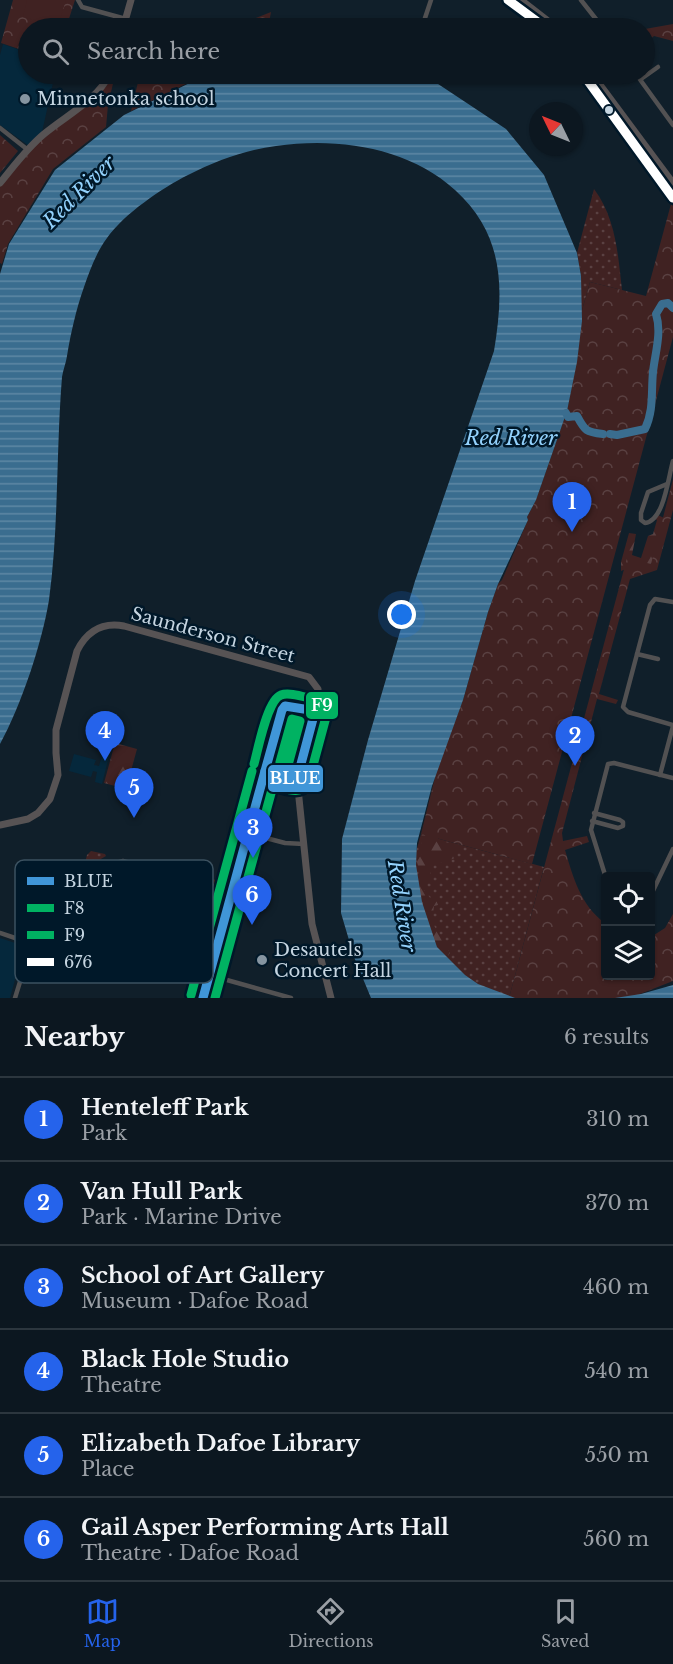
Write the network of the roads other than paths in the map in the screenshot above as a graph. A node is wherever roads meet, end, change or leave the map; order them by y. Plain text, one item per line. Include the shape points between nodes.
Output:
1 (78, 0) edge
2 (131, 0) edge
3 (431, 0) edge
4 (507, 0) edge
5 (521, 0) edge
6 (581, 0) edge
7 (122, 18) edge
8 (126, 18) edge
9 (425, 18) dead end
10 (532, 18) edge
11 (544, 18) edge
12 (595, 18) edge
13 (658, 67) dead end
14 (655, 69) edge
15 (104, 84) edge
16 (595, 84) joint
17 (644, 84) edge
18 (673, 125) edge
19 (0, 128) edge
20 (28, 150) junction
21 (0, 183) edge
22 (673, 183) edge
23 (673, 198) edge
24 (673, 461) edge
25 (667, 484) junction
26 (673, 602) edge
27 (637, 654) junction
28 (658, 659) dead end
29 (673, 725) edge
30 (264, 771) dead end
31 (660, 775) junction
32 (673, 778) edge
33 (594, 813) junction
34 (592, 821) junction
35 (0, 825) edge
36 (247, 833) junction
37 (304, 844) junction
38 (673, 849) edge
39 (604, 872) edge
40 (655, 888) edge
41 (0, 933) edge
42 (15, 938) edge
43 (213, 946) edge
44 (217, 947) junction
45 (213, 961) edge
46 (213, 976) edge
47 (19, 983) edge
48 (207, 983) edge
49 (15, 998) edge
50 (203, 998) edge
51 (291, 998) edge
52 (332, 998) edge

1 - 7 street via 82,7
2 - 8 street
3 - 9 street
4 - 10 street
5 - 11 street
6 - 12 street
13 - 14 street
15 - 20 street
16 - 22 street
16 - 23 street
17 - 18 street
19 - 20 street
20 - 21 street
24 - 25 street
25 - 25 street via 648,492 640,513 645,523 656,518
26 - 27 street via 652,601
27 - 28 street
27 - 29 street via 623,704 625,710
29 - 31 street
30 - 36 street
31 - 32 street
31 - 33 street via 608,764
33 - 34 street
33 - 34 street via 620,820 623,826
34 - 39 street via 591,833
35 - 37 street, Saunderson Street via 28,819 50,799 58,775 59,718 77,651 96,628 110,625 314,681 318,701 297,779
36 - 37 street
36 - 44 street
37 - 52 street via 312,924
38 - 40 street
41 - 42 street
43 - 44 street
44 - 45 street
46 - 51 street
47 - 49 street
48 - 50 street

